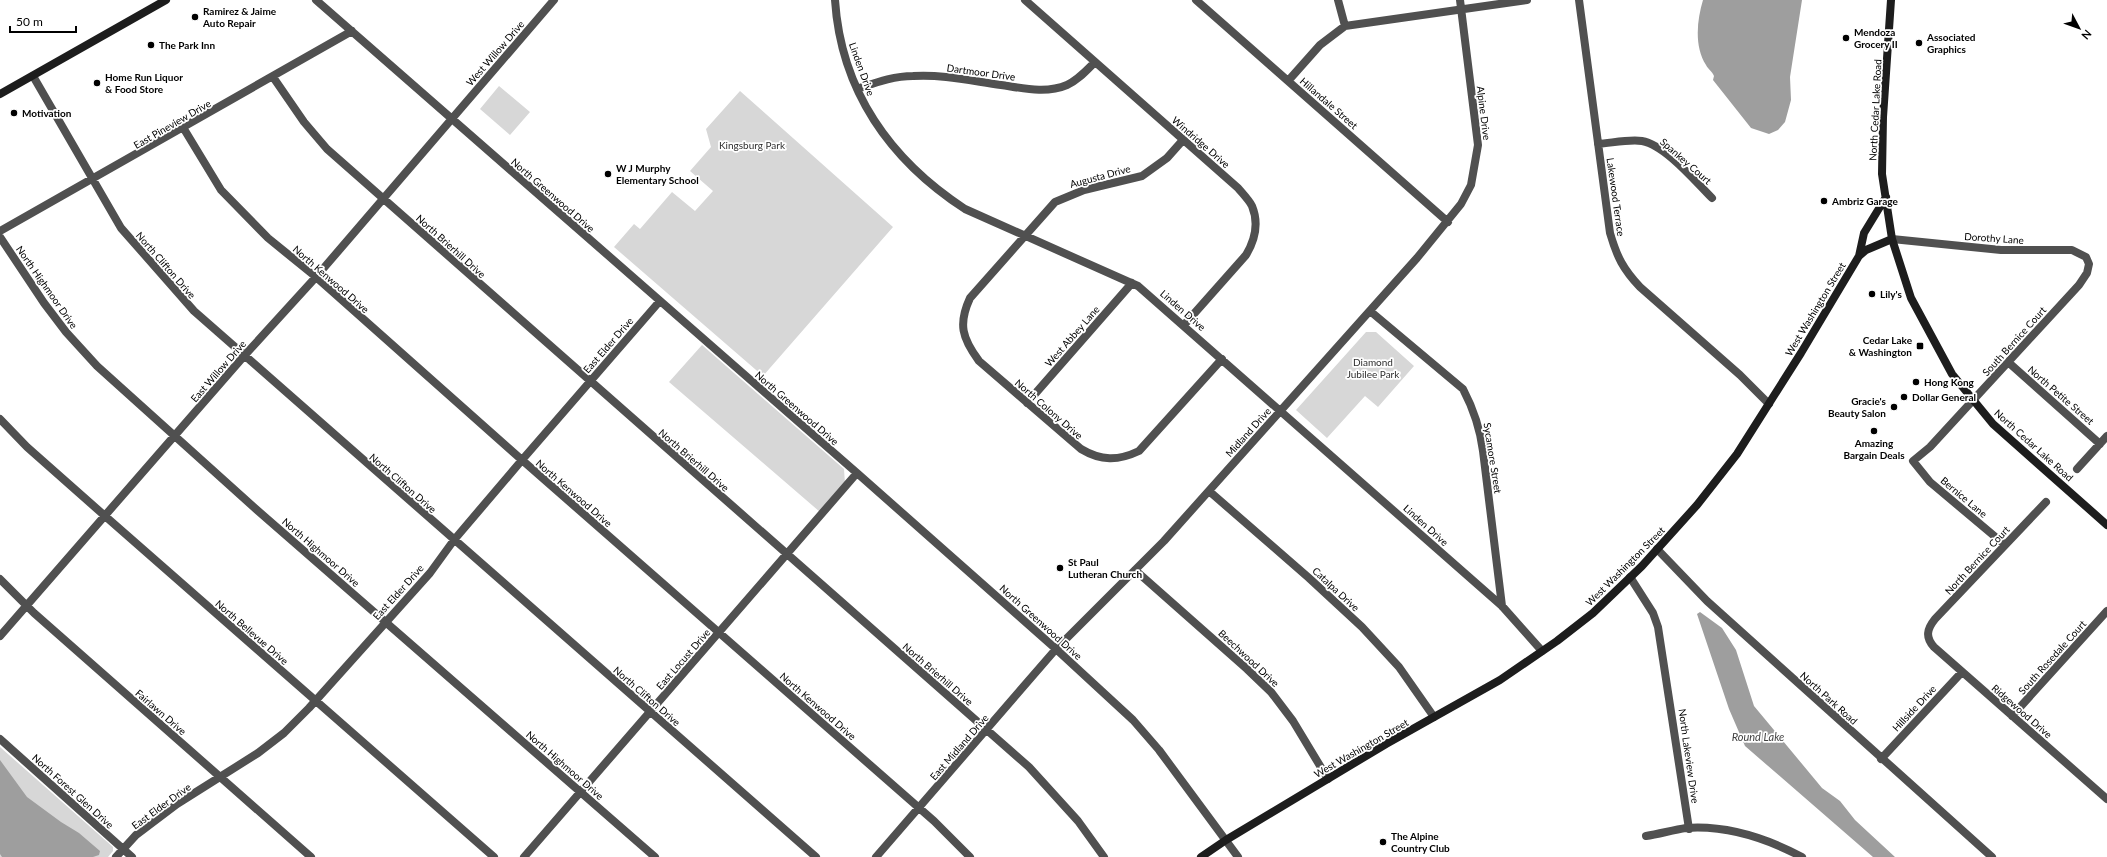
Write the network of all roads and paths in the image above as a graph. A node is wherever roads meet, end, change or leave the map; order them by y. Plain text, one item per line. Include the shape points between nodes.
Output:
1 (166, 0) edge
2 (316, 0) edge
3 (554, 0) edge
4 (835, 0) edge
5 (1025, 0) edge
6 (1338, 0) edge
7 (1460, 0) edge
8 (1527, 0) edge
9 (1579, 0) edge
10 (1891, 0) edge
11 (1199, 1) edge
12 (1461, 9) junction
13 (1345, 26) junction
14 (352, 31) junction
15 (1095, 62) junction
16 (33, 76) junction
17 (273, 77) junction
18 (1288, 81) junction
19 (857, 89) junction
20 (0, 94) edge
21 (450, 119) junction
22 (184, 129) junction
23 (1182, 140) junction
24 (1598, 144) junction
25 (93, 180) junction
26 (1886, 197) junction
27 (382, 198) junction
28 (1712, 198) dead end
29 (1448, 222) junction
30 (0, 232) edge
31 (1025, 235) junction
32 (0, 237) edge
33 (1892, 239) junction
34 (1859, 256) junction
35 (2089, 264) joint
36 (316, 277) junction
37 (1132, 283) junction
38 (659, 302) junction
39 (1370, 311) junction
40 (1184, 325) junction
41 (244, 356) junction
42 (1222, 358) junction
43 (2008, 362) junction
44 (589, 382) junction
45 (1973, 400) junction
46 (1028, 403) junction
47 (1770, 404) junction
48 (1281, 410) junction
49 (0, 419) edge
50 (174, 436) junction
51 (2107, 436) edge
52 (2100, 444) junction
53 (522, 460) junction
54 (1913, 461) joint
55 (2077, 469) dead end
56 (857, 473) junction
57 (1209, 491) junction
58 (2046, 502) dead end
59 (105, 516) junction
60 (2107, 525) edge
61 (454, 540) junction
62 (2005, 545) junction
63 (1657, 549) junction
64 (786, 555) junction
65 (1135, 570) junction
66 (1630, 577) junction
67 (0, 579) edge
68 (26, 606) junction
69 (1502, 606) junction
70 (2107, 611) edge
71 (385, 622) junction
72 (719, 633) junction
73 (1927, 634) joint
74 (0, 636) edge
75 (1056, 649) junction
76 (1542, 652) junction
77 (1962, 672) junction
78 (315, 700) junction
79 (650, 712) junction
80 (2012, 716) junction
81 (1434, 717) junction
82 (987, 730) junction
83 (0, 739) edge
84 (1881, 759) junction
85 (219, 777) junction
86 (1328, 779) junction
87 (581, 792) junction
88 (2106, 796) edge
89 (919, 808) junction
90 (1689, 828) junction
91 (1646, 836) dead end
92 (1226, 840) junction
93 (123, 849) junction
94 (116, 857) edge
95 (132, 857) edge
96 (311, 857) edge
97 (494, 857) edge
98 (524, 857) edge
99 (655, 857) edge
100 (816, 857) edge
101 (876, 857) edge
102 (970, 857) edge
103 (1104, 857) edge
104 (1201, 857) edge
105 (1238, 857) edge
106 (1802, 857) edge
107 (1992, 857) edge

1 - 16 main road
2 - 14 street, North Greenwood Drive
3 - 21 street, West Willow Drive
4 - 19 street, Linden Drive via 837,27
5 - 15 street, Windridge Drive
6 - 13 street
7 - 12 street, Alpine Drive
8 - 12 street
9 - 24 street, Lakewood Terrace
10 - 26 main road, North Cedar Lake Road via 1883,117 1882,174
11 - 18 street, Hillandale Street
12 - 13 street
12 - 29 street, Alpine Drive via 1478,146 1471,184
13 - 18 street via 1320,45
14 - 17 street, East Pineview Drive
14 - 21 street, North Greenwood Drive
15 - 19 street, Dartmoor Drive via 1078,78 1053,89 1035,90 942,76 913,76 892,78
15 - 23 street, Windridge Drive
16 - 20 main road
16 - 25 street, North Clifton Drive
17 - 22 street, East Pineview Drive
17 - 27 street, North Brierhill Drive via 304,122 327,149
18 - 29 street, Hillandale Street
19 - 31 street, Linden Drive via 875,123 891,145 921,176 965,209
21 - 27 street, East Willow Drive
21 - 38 street, North Greenwood Drive
22 - 25 street, East Pineview Drive
22 - 36 street, North Kenwood Drive via 221,190 268,238
23 - 31 street, Augusta Drive via 1167,158 1142,176 1084,190 1055,202
23 - 40 street, Windridge Drive via 1238,188 1252,206 1256,226 1254,242 1246,255
24 - 28 street, Spankey Court via 1642,141 1654,145
24 - 47 street, Lakewood Terrace via 1610,233 1617,256 1626,272
25 - 30 street, East Pineview Drive
25 - 41 street, North Clifton Drive via 121,228 147,260 194,312
26 - 33 main road, North Cedar Lake Road
26 - 34 main road via 1864,233
27 - 36 street, East Willow Drive
27 - 44 street, North Brierhill Drive
29 - 39 street, Midland Drive
31 - 37 street, Linden Drive
31 - 46 street, North Colony Drive via 970,298 964,311 963,328 966,344 979,361
32 - 50 street, North Highmoor Drive via 66,332 97,366
33 - 34 main road, West Washington Street via 1866,250
33 - 35 street, Dorothy Lane via 2001,250 2072,250 2086,257
33 - 45 main road, North Cedar Lake Road via 1911,298 1952,374
34 - 47 main road, West Washington Street
35 - 43 street, South Bernice Court via 2088,273 2079,285
36 - 41 street, East Willow Drive
36 - 53 street, North Kenwood Drive
37 - 40 street, Linden Drive via 1155,299
37 - 46 street, West Abbey Lane
38 - 44 street, East Elder Drive
38 - 56 street, North Greenwood Drive
39 - 48 street, Midland Drive
39 - 69 street, Sycamore Street via 1463,389 1473,407 1483,451
40 - 42 street, Linden Drive
41 - 50 street, East Willow Drive
41 - 61 street, North Clifton Drive
42 - 46 street, North Colony Drive via 1150,440 1139,451 1125,458 1093,456 1081,449
42 - 48 street, Linden Drive
43 - 45 street, South Bernice Court
43 - 52 street, North Petite Street
44 - 53 street, East Elder Drive
44 - 64 street, North Brierhill Drive
45 - 54 street, South Bernice Court via 1930,447
45 - 60 main road, North Cedar Lake Road via 1993,424
47 - 63 main road, West Washington Street via 1737,454 1697,505
48 - 57 street, Midland Drive
48 - 69 street, Linden Drive
49 - 59 street, North Bellevue Drive via 27,447
50 - 59 street, East Willow Drive
50 - 71 street, North Highmoor Drive
51 - 52 street
52 - 55 street
53 - 61 street, East Elder Drive
53 - 72 street, North Kenwood Drive
54 - 62 street, Bernice Lane via 1930,482
56 - 64 street, East Locust Drive
56 - 75 street, North Greenwood Drive
57 - 65 street, Midland Drive
57 - 81 street, Catalpa Drive via 1362,627 1399,668
58 - 62 street, North Bernice Court
59 - 68 street, East Willow Drive
59 - 78 street, North Bellevue Drive
61 - 71 street, East Elder Drive via 430,573
61 - 79 street, North Clifton Drive
62 - 73 street, North Bernice Court via 1935,619
63 - 66 main road, West Washington Street
63 - 84 street, North Park Road via 1708,601
64 - 72 street, East Locust Drive
64 - 82 street, North Brierhill Drive
65 - 75 street, Midland Drive
65 - 86 street, Beechwood Drive via 1271,692 1293,721
66 - 76 main road, West Washington Street via 1593,613
66 - 90 street, North Lakeview Drive via 1653,613 1658,627
67 - 68 street, Fairlawn Drive
68 - 74 street, East Willow Drive
68 - 85 street, Fairlawn Drive
69 - 76 street, Linden Drive
70 - 80 street, South Rosedale Court
71 - 78 street, East Elder Drive
71 - 87 street, North Highmoor Drive
72 - 79 street, East Locust Drive
72 - 89 street, North Kenwood Drive
73 - 77 street, Ridgewood Drive via 1934,647
75 - 82 street, East Midland Drive
75 - 92 street, North Greenwood Drive via 1133,720 1159,750
76 - 81 main road, West Washington Street via 1500,680
77 - 80 street, Ridgewood Drive
77 - 84 street, Hillside Drive
78 - 85 street, East Elder Drive via 284,733
78 - 97 street, North Bellevue Drive
79 - 87 street, East Locust Drive
79 - 100 street, North Clifton Drive
80 - 88 street, Ridgewood Drive
81 - 86 main road, West Washington Street
82 - 89 street, East Midland Drive
82 - 103 street, North Brierhill Drive via 1049,788 1078,821
83 - 93 street, North Forest Glen Drive
84 - 107 street, North Park Road
85 - 93 street, East Elder Drive via 136,835
85 - 96 street, Fairlawn Drive
86 - 92 main road, West Washington Street
87 - 98 street, East Locust Drive
87 - 99 street, North Highmoor Drive
89 - 101 street, East Midland Drive
89 - 102 street, North Kenwood Drive
90 - 91 street
90 - 106 street via 1713,828 1747,834 1781,846
92 - 104 main road, West Washington Street
92 - 105 street, North Greenwood Drive
93 - 94 street, East Elder Drive
93 - 95 street, North Forest Glen Drive

